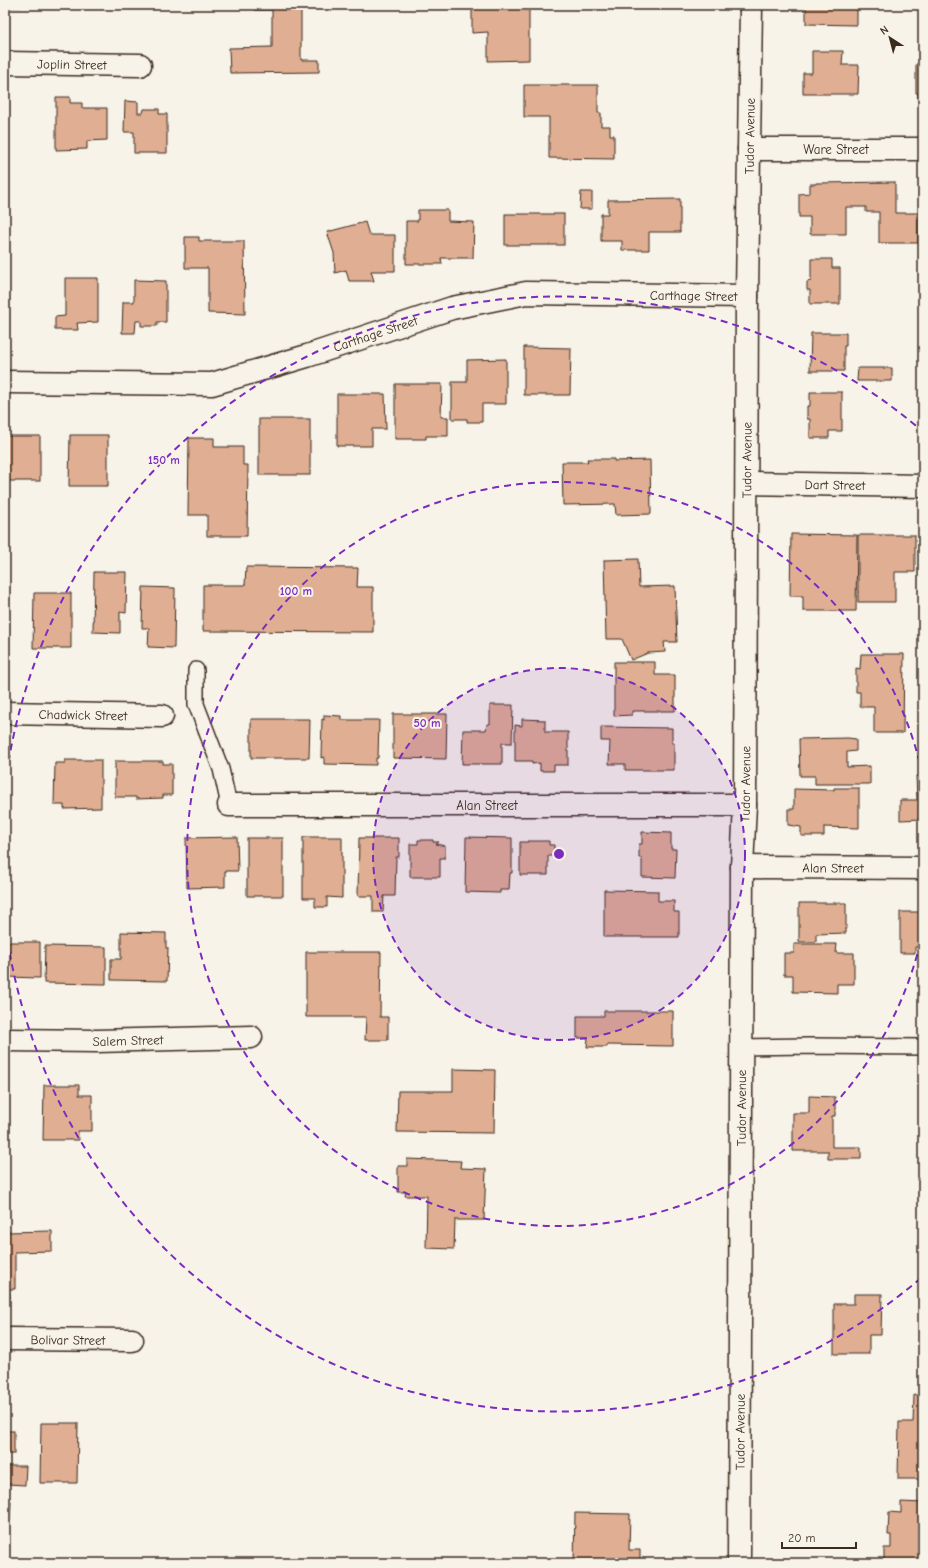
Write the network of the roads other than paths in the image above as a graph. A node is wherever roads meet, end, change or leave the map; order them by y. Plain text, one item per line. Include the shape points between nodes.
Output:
1 (751, 5) edge
2 (5, 63) edge
3 (140, 65) dead end
4 (923, 148) edge
5 (749, 149) junction
6 (747, 296) junction
7 (5, 382) edge
8 (748, 482) junction
9 (923, 486) edge
10 (196, 670) dead end
11 (5, 713) edge
12 (162, 716) dead end
13 (229, 805) joint
14 (745, 805) junction
15 (742, 867) junction
16 (923, 868) edge
17 (251, 1037) dead end
18 (5, 1040) edge
19 (742, 1047) junction
20 (923, 1047) edge
21 (5, 1339) edge
22 (132, 1340) dead end
23 (739, 1563) edge

1 - 5 street, Tudor Avenue
2 - 3 street, Joplin Street
4 - 5 street, Ware Street
5 - 6 street, Tudor Avenue
6 - 7 street, Carthage Street via 526,293 452,308 212,384
6 - 8 street, Tudor Avenue
8 - 9 street, Dart Street
8 - 14 street, Tudor Avenue
10 - 13 lane via 196,704 221,769
11 - 12 street, Chadwick Street
13 - 14 street, Alan Street
14 - 15 street, Tudor Avenue
15 - 16 street, Alan Street
15 - 19 street, Tudor Avenue
17 - 18 street, Salem Street
19 - 20 lane
19 - 23 street, Tudor Avenue
21 - 22 street, Bolivar Street

